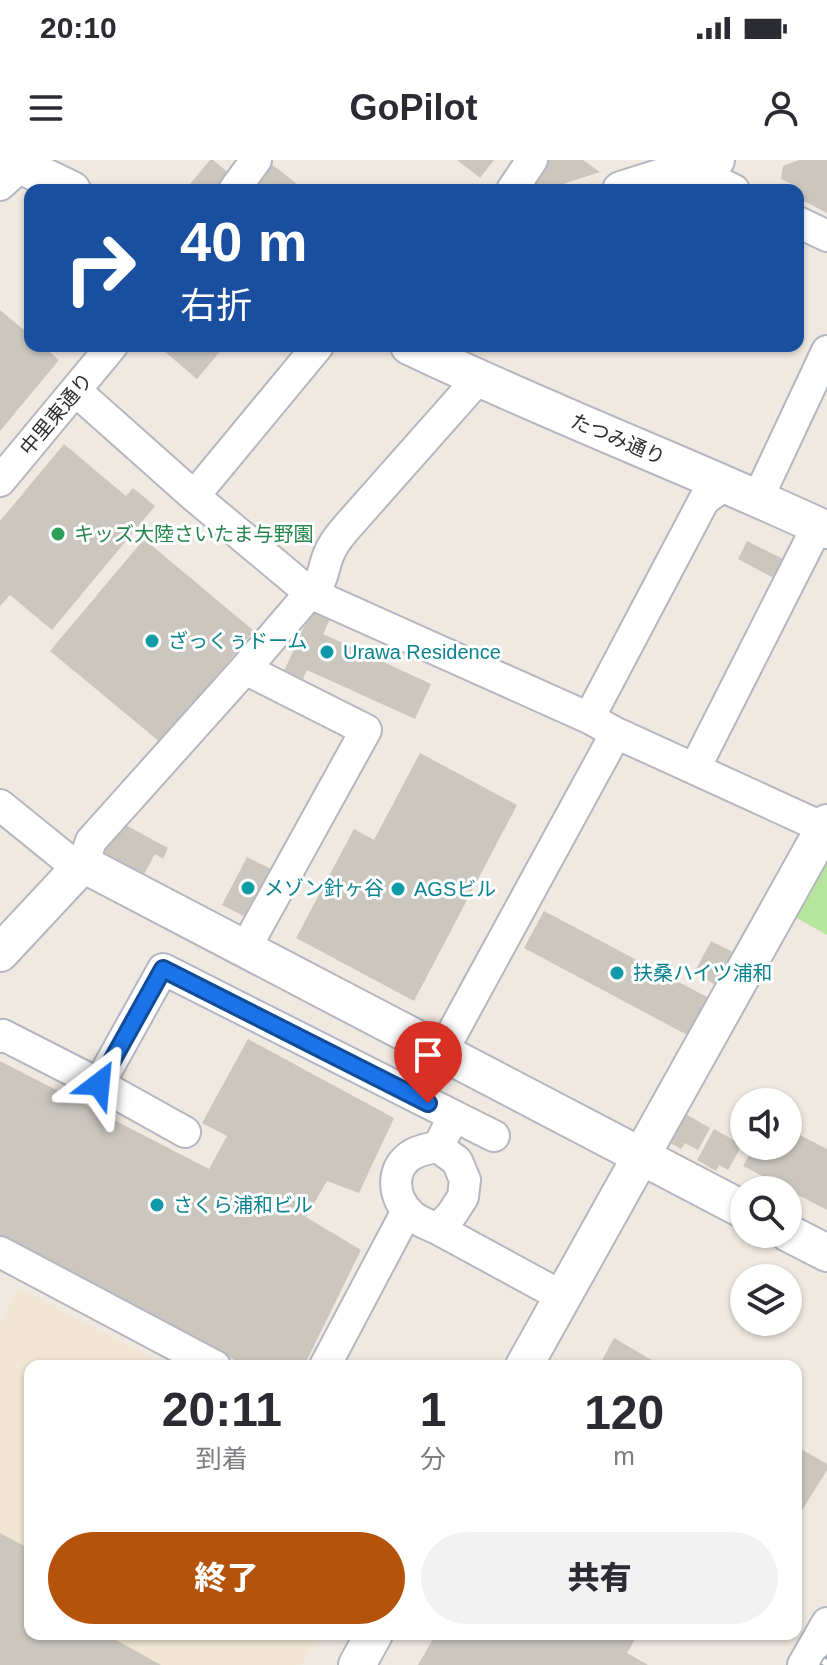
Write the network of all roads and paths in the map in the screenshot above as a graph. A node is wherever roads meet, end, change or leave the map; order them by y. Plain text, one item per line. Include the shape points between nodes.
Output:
1 (256, 160) edge
2 (532, 160) edge
3 (694, 163) edge
4 (10, 170) edge
5 (53, 184) edge
6 (238, 184) edge
7 (516, 184) edge
8 (637, 184) edge
9 (725, 184) edge
10 (804, 225) edge
11 (827, 236) edge
12 (827, 351) edge
13 (107, 352) edge
14 (313, 352) edge
15 (422, 352) edge
16 (478, 379) junction
17 (76, 391) junction
18 (0, 481) edge
19 (194, 496) junction
20 (752, 496) junction
21 (827, 512) edge
22 (822, 541) edge
23 (310, 593) junction
24 (245, 669) junction
25 (589, 718) junction
26 (616, 733) junction
27 (695, 768) junction
28 (0, 805) edge
29 (826, 826) edge
30 (81, 867) junction
31 (245, 949) junction
32 (0, 953) edge
33 (0, 1037) edge
34 (442, 1052) junction
35 (99, 1084) junction
36 (454, 1116) junction
37 (185, 1132) dead end
38 (494, 1136) dead end
39 (438, 1147) junction
40 (641, 1157) junction
41 (730, 1203) edge
42 (407, 1211) junction
43 (438, 1229) junction
44 (802, 1240) edge
45 (0, 1252) edge
46 (827, 1253) edge
47 (563, 1297) junction
48 (204, 1360) edge
49 (328, 1360) edge
50 (527, 1360) edge
51 (827, 1623) edge
52 (371, 1640) edge
53 (357, 1665) edge
54 (803, 1665) edge

1 - 6 street
2 - 7 street
3 - 8 street
3 - 9 street
4 - 5 street
10 - 11 street
12 - 20 street
13 - 17 street, 中里東通り
14 - 19 street
15 - 16 street, たつみ通り
16 - 20 street, たつみ通り
16 - 23 street via 341,534
17 - 18 street, 中里東通り
17 - 19 street
19 - 23 street
20 - 21 street
20 - 22 street, たつみ通り
20 - 25 street via 704,500
22 - 27 street
23 - 24 street
23 - 25 street
24 - 30 street via 91,841
24 - 31 street via 366,730
25 - 26 street
26 - 27 street
26 - 34 street
27 - 29 street
28 - 30 street
29 - 40 street
30 - 31 street
30 - 32 street
31 - 34 street
33 - 35 street
34 - 40 street
35 - 36 street via 163,969
35 - 37 street
36 - 38 street
36 - 39 street
39 - 42 street via 411,1155 399,1169 394,1185
39 - 43 street via 457,1161 465,1180 463,1197
40 - 41 street
40 - 47 street
42 - 43 street
42 - 49 street
43 - 47 street
44 - 46 street
45 - 48 street
47 - 50 street
51 - 54 street
52 - 53 street

